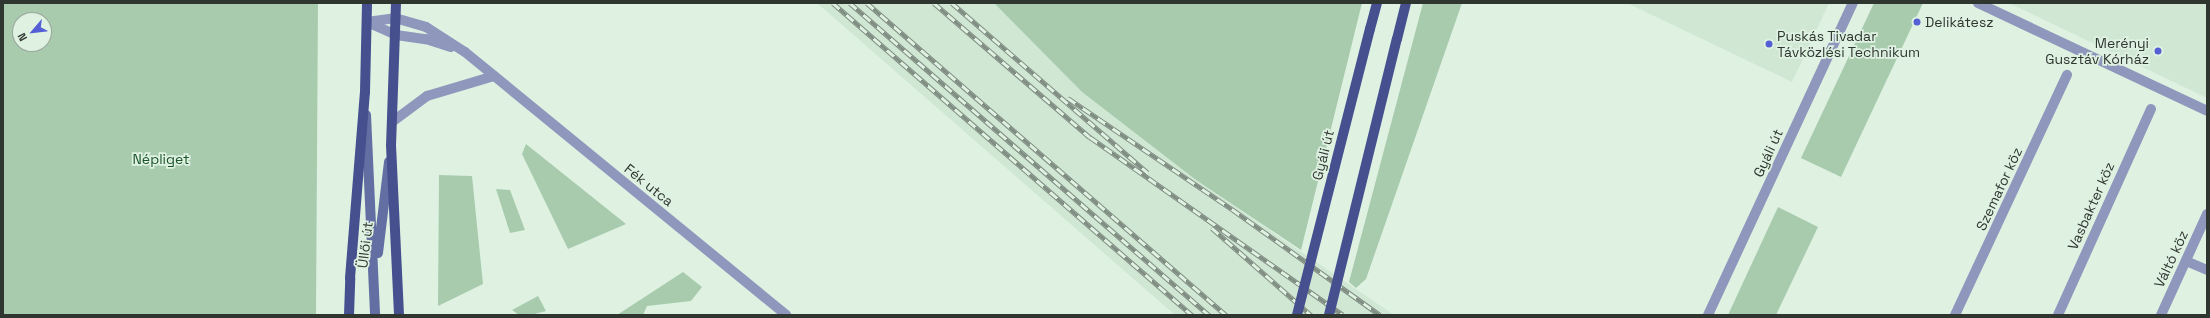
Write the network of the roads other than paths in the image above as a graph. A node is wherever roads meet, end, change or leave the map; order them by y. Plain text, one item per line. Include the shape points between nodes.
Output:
1 (367, 3) edge
2 (396, 3) edge
3 (1377, 3) edge
4 (1406, 3) edge
5 (1853, 3) edge
6 (1978, 3) edge
7 (395, 18) junction
8 (367, 22) junction
9 (396, 35) junction
10 (465, 52) junction
11 (2067, 75) dead end
12 (494, 76) junction
13 (365, 92) junction
14 (2151, 108) dead end
15 (2207, 111) edge
16 (392, 122) junction
17 (391, 145) junction
18 (2207, 214) edge
19 (2186, 261) junction
20 (2207, 270) edge
21 (375, 283) junction
22 (349, 315) edge
23 (375, 315) edge
24 (399, 315) edge
25 (786, 315) edge
26 (1297, 315) edge
27 (1329, 315) edge
28 (1708, 315) edge
29 (1955, 315) edge
30 (2058, 315) edge
31 (2161, 315) edge

1 - 8 main road, Üllői út
2 - 7 main road, Üllői út
3 - 26 main road, Gyáli út, bridge
4 - 27 main road, bridge
5 - 28 street, Gyáli út
6 - 15 street
7 - 8 street, Fék utca
7 - 9 main road, Üllői út
7 - 10 street, Fék utca via 426,27
8 - 9 street, Fék utca
8 - 13 main road, Üllői út
9 - 10 street, Fék utca via 426,39
9 - 16 main road, Üllői út
10 - 12 street, Fék utca
11 - 29 street, Szemafor köz
12 - 16 street via 427,96
12 - 25 street, Fék utca
13 - 21 main road, Üllői út
13 - 22 main road
14 - 30 street, Vasbakter köz
16 - 17 main road, Üllői út
17 - 21 main road, Üllői út
17 - 24 main road
18 - 19 street, Váltó köz
19 - 20 street
19 - 31 street, Váltó köz
21 - 23 main road

